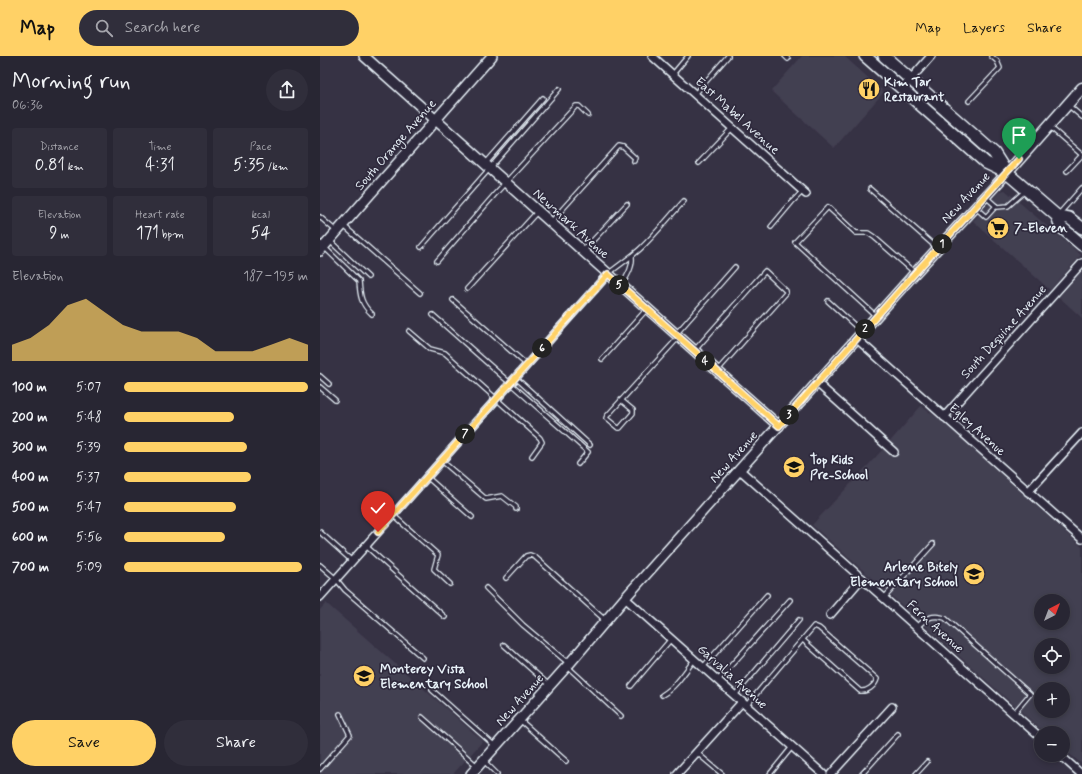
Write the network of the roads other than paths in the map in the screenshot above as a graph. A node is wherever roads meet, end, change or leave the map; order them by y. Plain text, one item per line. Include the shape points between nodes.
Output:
1 (364, 56) edge
2 (492, 56) edge
3 (652, 56) edge
4 (688, 56) edge
5 (728, 56) edge
6 (784, 56) edge
7 (865, 56) edge
8 (884, 56) edge
9 (931, 56) edge
10 (991, 56) edge
11 (788, 59) dead end
12 (673, 74) junction
13 (910, 80) junction
14 (1082, 88) edge
15 (559, 89) dead end
16 (902, 89) junction
17 (695, 94) junction
18 (543, 98) dead end
19 (969, 102) dead end
20 (1068, 104) junction
21 (588, 115) dead end
22 (1082, 117) edge
23 (435, 120) junction
24 (1049, 126) junction
25 (732, 128) junction
26 (1082, 155) edge
27 (634, 161) dead end
28 (699, 163) dead end
29 (487, 166) junction
30 (1067, 171) dead end
31 (1007, 173) junction
32 (506, 183) junction
33 (1082, 188) edge
34 (870, 189) dead end
35 (1027, 190) junction
36 (805, 193) joint
37 (986, 197) junction
38 (684, 201) dead end
39 (627, 204) dead end
40 (996, 206) junction
41 (976, 208) junction
42 (538, 211) junction
43 (1057, 216) junction
44 (320, 217) edge
45 (550, 222) junction
46 (771, 226) dead end
47 (1082, 228) edge
48 (340, 229) junction
49 (323, 245) edge
50 (1082, 245) edge
51 (421, 247) dead end
52 (937, 248) junction
53 (582, 251) junction
54 (632, 257) junction
55 (437, 261) dead end
56 (1082, 262) edge
57 (735, 267) dead end
58 (915, 273) junction
59 (608, 274) junction
60 (368, 277) dead end
61 (621, 286) junction
62 (467, 290) dead end
63 (420, 293) dead end
64 (453, 300) dead end
65 (828, 301) dead end
66 (647, 309) junction
67 (372, 314) dead end
68 (433, 315) dead end
69 (877, 316) junction
70 (409, 331) dead end
71 (677, 336) junction
72 (860, 336) junction
73 (694, 351) junction
74 (602, 359) dead end
75 (527, 365) junction
76 (716, 372) junction
77 (320, 376) edge
78 (513, 381) junction
79 (817, 383) junction
80 (329, 384) dead end
81 (320, 387) edge
82 (335, 400) dead end
83 (496, 400) junction
84 (621, 400) junction
85 (944, 417) junction
86 (779, 426) junction
87 (1082, 433) edge
88 (590, 445) dead end
89 (894, 452) dead end
90 (532, 456) dead end
91 (442, 461) junction
92 (578, 464) dead end
93 (740, 470) junction
94 (427, 477) junction
95 (1028, 492) junction
96 (516, 509) dead end
97 (393, 515) junction
98 (472, 516) dead end
99 (320, 532) edge
100 (1082, 540) edge
101 (933, 544) dead end
102 (366, 546) junction
103 (352, 561) junction
104 (320, 565) edge
105 (506, 578) dead end
106 (862, 578) junction
107 (336, 580) junction
108 (450, 584) dead end
109 (486, 588) dead end
110 (767, 595) dead end
111 (320, 598) edge
112 (625, 598) junction
113 (884, 598) junction
114 (790, 600) dead end
115 (830, 615) dead end
116 (445, 617) dead end
117 (605, 620) junction
118 (799, 620) dead end
119 (917, 627) junction
120 (671, 639) junction
121 (803, 640) junction
122 (504, 645) dead end
123 (423, 658) dead end
124 (694, 660) junction
125 (568, 665) junction
126 (703, 667) junction
127 (718, 680) junction
128 (550, 685) junction
129 (631, 686) dead end
130 (432, 690) dead end
131 (662, 695) dead end
132 (735, 695) junction
133 (744, 704) junction
134 (892, 707) dead end
135 (1014, 713) junction
136 (340, 714) dead end
137 (621, 716) dead end
138 (422, 717) dead end
139 (520, 720) junction
140 (1034, 732) edge
141 (898, 734) dead end
142 (496, 746) junction
143 (792, 747) junction
144 (696, 752) junction
145 (566, 761) dead end
146 (927, 762) dead end
147 (1068, 762) edge
148 (477, 767) edge
149 (320, 769) edge
150 (497, 774) edge
151 (677, 774) edge
152 (722, 774) edge
153 (770, 774) edge
154 (823, 774) edge
155 (831, 774) edge
156 (862, 774) edge
157 (916, 774) edge
158 (1081, 774) edge

1 - 23 street, Newmark Avenue
2 - 23 street, South Orange Avenue
3 - 12 street, East Mabel Avenue
4 - 12 lane
5 - 17 lane
6 - 11 lane
7 - 16 main road
8 - 13 main road
9 - 13 street
10 - 19 lane via 1000,68
12 - 17 street, East Mabel Avenue
13 - 16 street
13 - 31 main road via 994,153
14 - 20 main road, New Avenue
15 - 29 lane
16 - 31 main road via 986,163
17 - 25 street, East Mabel Avenue
18 - 29 lane
20 - 22 lane
20 - 24 main road, New Avenue
21 - 32 lane via 576,106
23 - 29 street, Newmark Avenue
23 - 48 street, South Orange Avenue
24 - 26 lane
24 - 31 main road, New Avenue
25 - 28 lane
25 - 36 street, East Mabel Avenue
26 - 30 lane
27 - 45 lane via 635,158 619,146
29 - 32 street, Newmark Avenue
29 - 51 lane
31 - 35 main road
31 - 37 street, New Avenue
32 - 42 street, Newmark Avenue
32 - 55 lane
33 - 43 lane
34 - 52 lane
35 - 40 lane via 1008,206
35 - 43 main road
36 - 46 lane via 791,203
37 - 40 lane
37 - 41 street, New Avenue
38 - 54 lane
39 - 53 lane
40 - 41 lane via 986,217
41 - 52 street, New Avenue
42 - 45 street, Newmark Avenue
42 - 62 lane
43 - 47 main road via 1069,218
43 - 50 main road via 1061,227
44 - 48 lane
45 - 53 street, Newmark Avenue
48 - 49 street, South Orange Avenue
48 - 63 lane
49 - 60 lane
49 - 67 lane via 359,281 362,301
52 - 58 street, New Avenue
53 - 59 street, Newmark Avenue
54 - 59 lane
54 - 61 lane via 631,269
56 - 85 street, South Dequine Avenue
57 - 71 lane
58 - 69 street, New Avenue
58 - 69 lane via 874,237 868,233 856,233 828,207 796,242
59 - 61 street, Newmark Avenue
59 - 75 street
61 - 66 street, Newmark Avenue
64 - 75 lane
65 - 72 lane
66 - 71 street, Newmark Avenue
66 - 74 lane
68 - 78 lane
69 - 72 street, New Avenue
70 - 83 lane via 430,349 445,353
71 - 73 street, Newmark Avenue
71 - 84 lane
72 - 79 street, New Avenue
72 - 85 street, Egley Avenue
73 - 76 street, Newmark Avenue
73 - 76 lane via 765,271 786,293
75 - 78 street
76 - 86 street, Newmark Avenue
77 - 80 lane
78 - 83 street
78 - 88 lane
78 - 92 lane via 588,452
79 - 86 street, New Avenue
79 - 89 street
81 - 82 lane
83 - 90 lane via 542,441
83 - 91 street
84 - 84 lane via 606,418 618,428 633,413 633,410
85 - 95 street, Egley Avenue
86 - 93 street, New Avenue
87 - 95 street
91 - 94 street
91 - 96 lane via 486,499 502,496
93 - 106 street, Fern Avenue
93 - 112 street, New Avenue
94 - 97 street
94 - 98 lane
95 - 100 street, Egley Avenue
97 - 102 street
97 - 108 lane via 438,555 434,569
99 - 103 lane
101 - 113 lane
102 - 103 street
102 - 116 lane
103 - 107 street
104 - 107 lane
105 - 117 lane via 526,556 535,557
106 - 113 street, Fern Avenue
106 - 115 street
107 - 111 street
107 - 123 lane
109 - 125 lane
110 - 126 lane
112 - 117 street, New Avenue
112 - 120 street, Garvalia Avenue
113 - 119 street, Fern Avenue
114 - 127 lane
117 - 125 street, New Avenue
118 - 132 lane
119 - 135 street, Fern Avenue
119 - 135 lane via 926,618 945,618 1030,694
120 - 124 street, Garvalia Avenue
120 - 129 lane
121 - 121 lane via 860,691 868,690 876,682 877,679 816,626
121 - 133 lane
122 - 128 lane
124 - 126 street, Garvalia Avenue
124 - 131 lane via 670,690
125 - 128 street, New Avenue
125 - 137 lane
126 - 127 street, Garvalia Avenue
127 - 132 street, Garvalia Avenue
128 - 139 street, New Avenue
130 - 142 lane
132 - 133 street, Garvalia Avenue
133 - 143 street, Garvalia Avenue
133 - 144 street
134 - 155 street
135 - 140 street, Fern Avenue
136 - 149 lane via 350,735
138 - 148 lane
139 - 142 street, New Avenue
139 - 145 lane
141 - 156 lane
142 - 148 street, New Avenue
143 - 153 lane
143 - 154 street, Garvalia Avenue
144 - 151 street
144 - 152 lane
146 - 157 lane
147 - 158 street
148 - 150 lane

